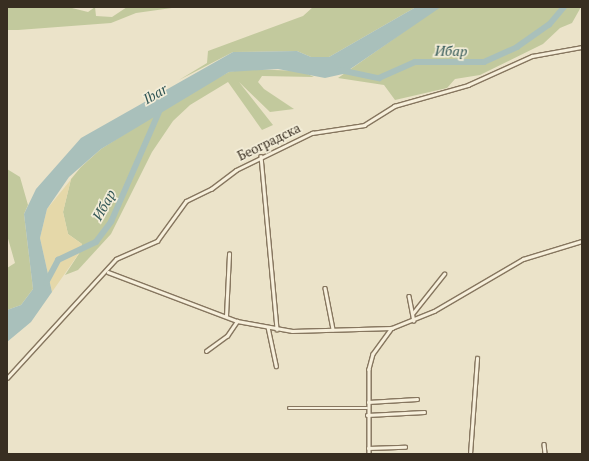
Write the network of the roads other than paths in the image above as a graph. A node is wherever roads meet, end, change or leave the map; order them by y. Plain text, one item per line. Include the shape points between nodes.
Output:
1 (582, 48) edge
2 (261, 156) junction
3 (582, 241) edge
4 (229, 254) dead end
5 (108, 272) junction
6 (444, 274) dead end
7 (325, 288) dead end
8 (409, 296) dead end
9 (413, 313) junction
10 (226, 316) junction
11 (414, 321) junction
12 (237, 322) junction
13 (268, 327) junction
14 (392, 328) junction
15 (277, 329) junction
16 (333, 329) junction
17 (206, 351) dead end
18 (477, 358) dead end
19 (276, 366) dead end
20 (7, 378) edge
21 (417, 399) dead end
22 (368, 402) junction
23 (289, 408) dead end
24 (368, 408) junction
25 (424, 412) dead end
26 (367, 415) junction
27 (544, 444) dead end
28 (405, 447) dead end
29 (368, 448) junction
30 (369, 454) edge
31 (470, 454) edge
32 (545, 454) edge

1 - 2 street, Београдска via 532,56 468,85 394,106 364,125 312,132
2 - 5 street, Београдска via 189,198 157,240 116,259
2 - 15 street
3 - 11 street via 501,269
4 - 10 street
5 - 10 street
5 - 20 street, Београдска
6 - 9 street
7 - 16 street
8 - 9 street
9 - 11 street
10 - 12 street
11 - 14 street
12 - 13 street
12 - 17 street via 227,336
13 - 15 street
13 - 19 street
14 - 16 street
14 - 22 street via 373,354
15 - 16 street
18 - 31 street
21 - 22 street
22 - 24 street
23 - 24 street
24 - 26 street
25 - 26 street
26 - 29 street
27 - 32 street
28 - 29 street
29 - 30 street

